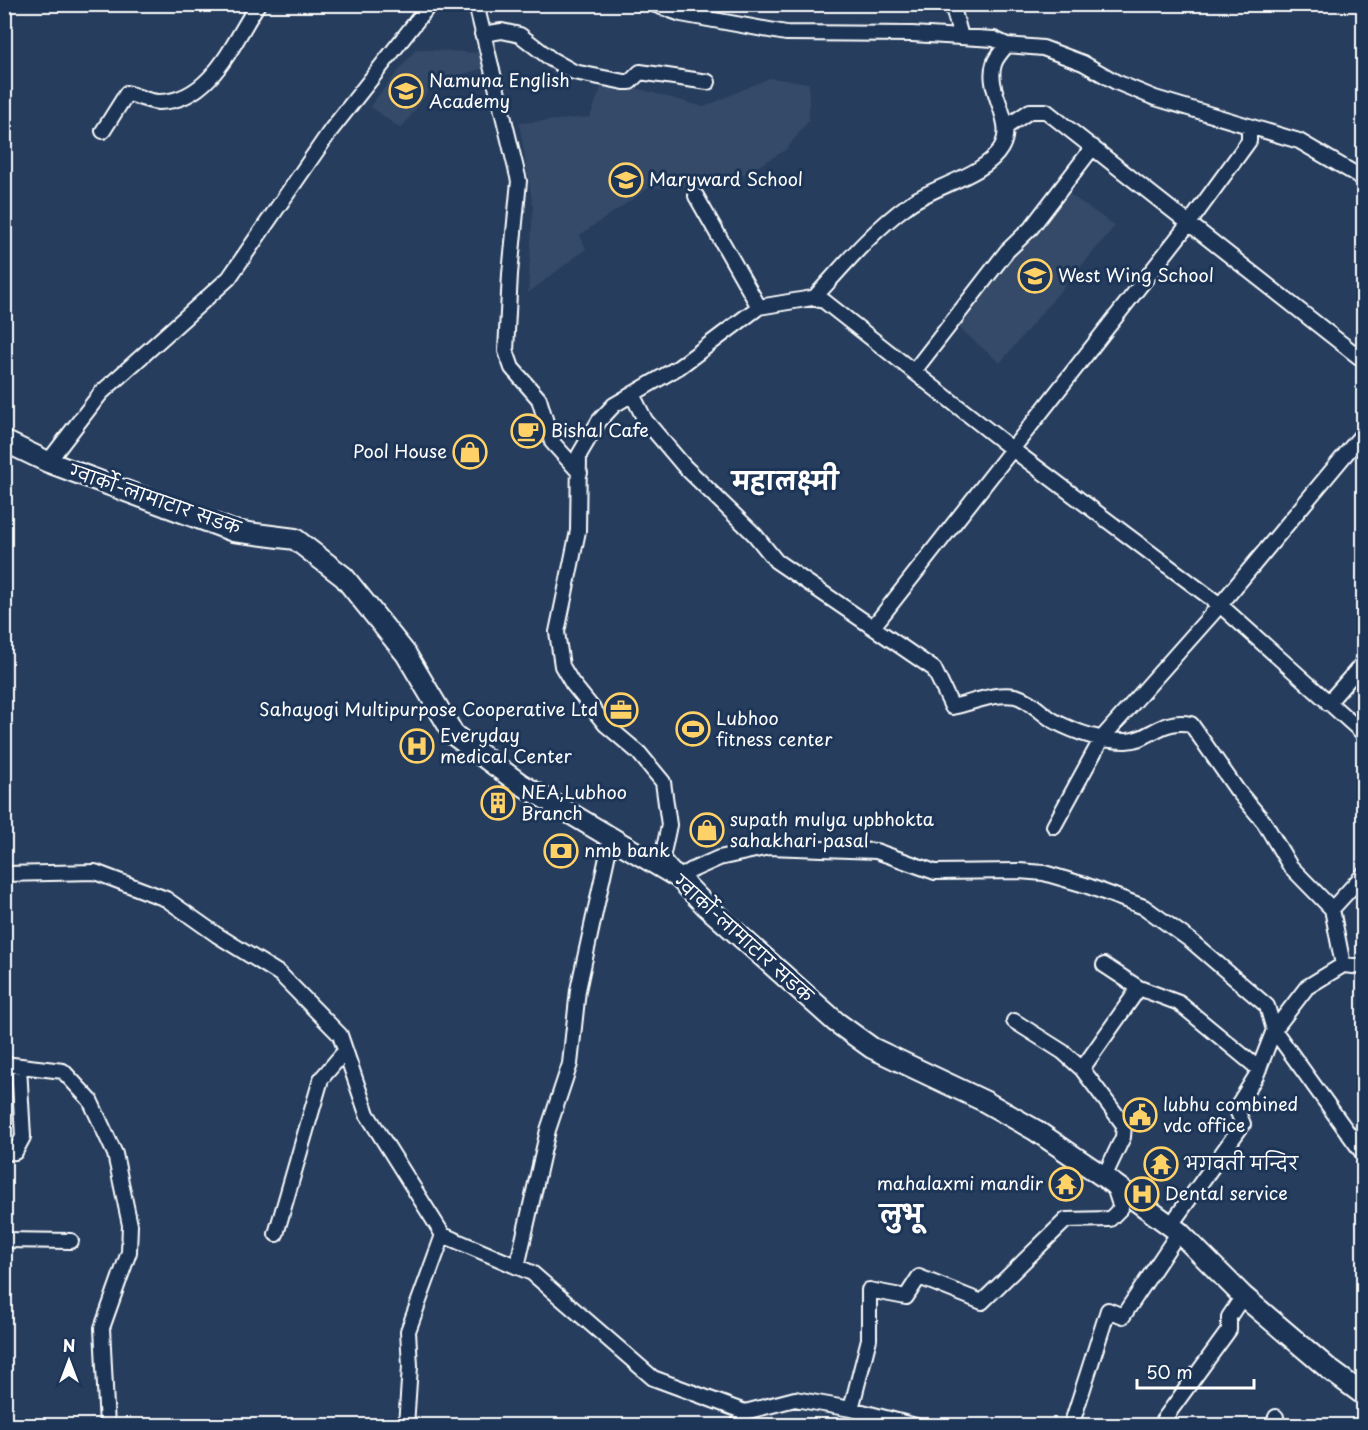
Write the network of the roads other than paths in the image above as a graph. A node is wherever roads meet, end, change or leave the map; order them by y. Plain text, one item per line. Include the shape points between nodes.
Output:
1 (258, 4) edge
2 (430, 4) edge
3 (476, 4) edge
4 (652, 4) edge
5 (952, 4) edge
6 (482, 34) junction
7 (961, 38) junction
8 (1007, 45) junction
9 (708, 82) dead end
10 (1006, 127) junction
11 (1249, 127) junction
12 (103, 131) dead end
13 (1093, 147) junction
14 (1364, 179) edge
15 (696, 196) dead end
16 (1190, 222) junction
17 (814, 298) junction
18 (759, 307) junction
19 (1364, 360) edge
20 (914, 372) junction
21 (633, 396) junction
22 (1364, 432) edge
23 (4, 441) edge
24 (1012, 449) junction
25 (48, 462) junction
26 (580, 473) junction
27 (1220, 605) junction
28 (873, 627) junction
29 (1364, 662) edge
30 (1328, 703) junction
31 (1364, 734) edge
32 (1102, 738) junction
33 (1054, 826) dead end
34 (611, 838) junction
35 (4, 874) edge
36 (1364, 874) edge
37 (679, 878) junction
38 (1332, 909) junction
39 (1104, 964) dead end
40 (1343, 965) junction
41 (1364, 967) edge
42 (1138, 988) junction
43 (1014, 1022) dead end
44 (1274, 1030) junction
45 (345, 1051) junction
46 (4, 1064) edge
47 (19, 1066) junction
48 (1082, 1069) junction
49 (1259, 1069) junction
50 (4, 1153) edge
51 (1364, 1155) edge
52 (1104, 1177) junction
53 (1174, 1229) junction
54 (276, 1234) dead end
55 (443, 1235) junction
56 (4, 1240) edge
57 (71, 1241) dead end
58 (517, 1267) junction
59 (1243, 1296) junction
60 (1364, 1395) edge
61 (851, 1408) junction
62 (745, 1412) junction
63 (107, 1425) edge
64 (406, 1425) edge
65 (737, 1425) edge
66 (916, 1425) edge
67 (1071, 1425) edge
68 (1159, 1425) edge

1 - 12 street via 203,86 181,99 157,102 128,93
2 - 25 street via 331,130 229,278 101,393
3 - 6 street
4 - 7 street via 681,14 786,33
5 - 7 street
6 - 9 street via 520,35 574,72 624,82 630,82 640,72 650,72
6 - 26 street via 519,181 506,351 512,368 538,399 552,442
7 - 8 street via 994,39
8 - 10 street via 994,64 994,81
8 - 11 street via 1043,48 1155,98
10 - 13 street via 1030,111 1046,111
10 - 17 street via 1001,148 986,164 909,204 856,251
11 - 14 street via 1299,141
11 - 16 street via 1249,141
13 - 16 street
13 - 20 street
15 - 18 street
16 - 19 street
16 - 24 street
17 - 18 street
17 - 20 street via 825,301
18 - 21 street
20 - 24 street
21 - 26 street via 614,405 599,421 579,454
21 - 28 street via 645,420 684,466 755,535 776,561
22 - 27 street
23 - 25 main road, ग्वार्को-लामाटार सडक
24 - 27 street
24 - 28 street
25 - 34 main road, ग्वार्को-लामाटार सडक via 233,531 295,539 344,577 372,611 406,654 454,735 519,783
26 - 37 street via 578,531 557,632 562,666 606,725 639,753 663,782 669,825 662,858
27 - 30 street
27 - 32 street
28 - 32 street via 934,669 952,707 998,695 1018,696 1056,722
29 - 30 street
30 - 31 street
32 - 33 street
32 - 38 street via 1128,741 1175,721 1191,724 1264,822 1290,866
34 - 37 main road, ग्वार्को-लामाटार सडक
34 - 58 street via 578,990 570,1064 548,1130
35 - 45 street via 95,872 166,899 280,974 340,1035
36 - 38 street
37 - 44 street via 719,858 769,847 876,851 935,872 1044,873 1144,907 1190,940 1267,1006
37 - 52 main road, ग्वार्को-लामाटार सडक via 836,1022 872,1048 984,1101
38 - 40 street
39 - 42 street
40 - 41 street
40 - 44 street via 1307,987
42 - 48 street
42 - 49 street via 1179,1003
43 - 48 street via 1064,1052
44 - 49 street
44 - 51 street
45 - 54 street via 321,1079
45 - 55 street via 367,1114
46 - 47 street
47 - 50 street via 23,1137 15,1152
47 - 63 street via 63,1071 90,1100 116,1154 130,1225 129,1252 102,1328
48 - 52 street via 1124,1125 1123,1137
49 - 53 street via 1236,1108 1243,1124
52 - 53 main road, ग्वार्को-लामाटार सडक
52 - 61 street via 1115,1190 1121,1208 1110,1219 1066,1220 982,1302 919,1277 906,1297 869,1290 869,1339
53 - 59 main road, ग्वार्को-लामाटार सडक
53 - 67 street via 1123,1316 1108,1310
55 - 58 street
55 - 64 street via 408,1331
56 - 57 street
58 - 62 street via 532,1274 653,1377
59 - 60 main road, ग्वार्को-लामाटार सडक
59 - 68 street via 1229,1317 1229,1330
61 - 62 street via 795,1399
61 - 66 street
62 - 65 street

